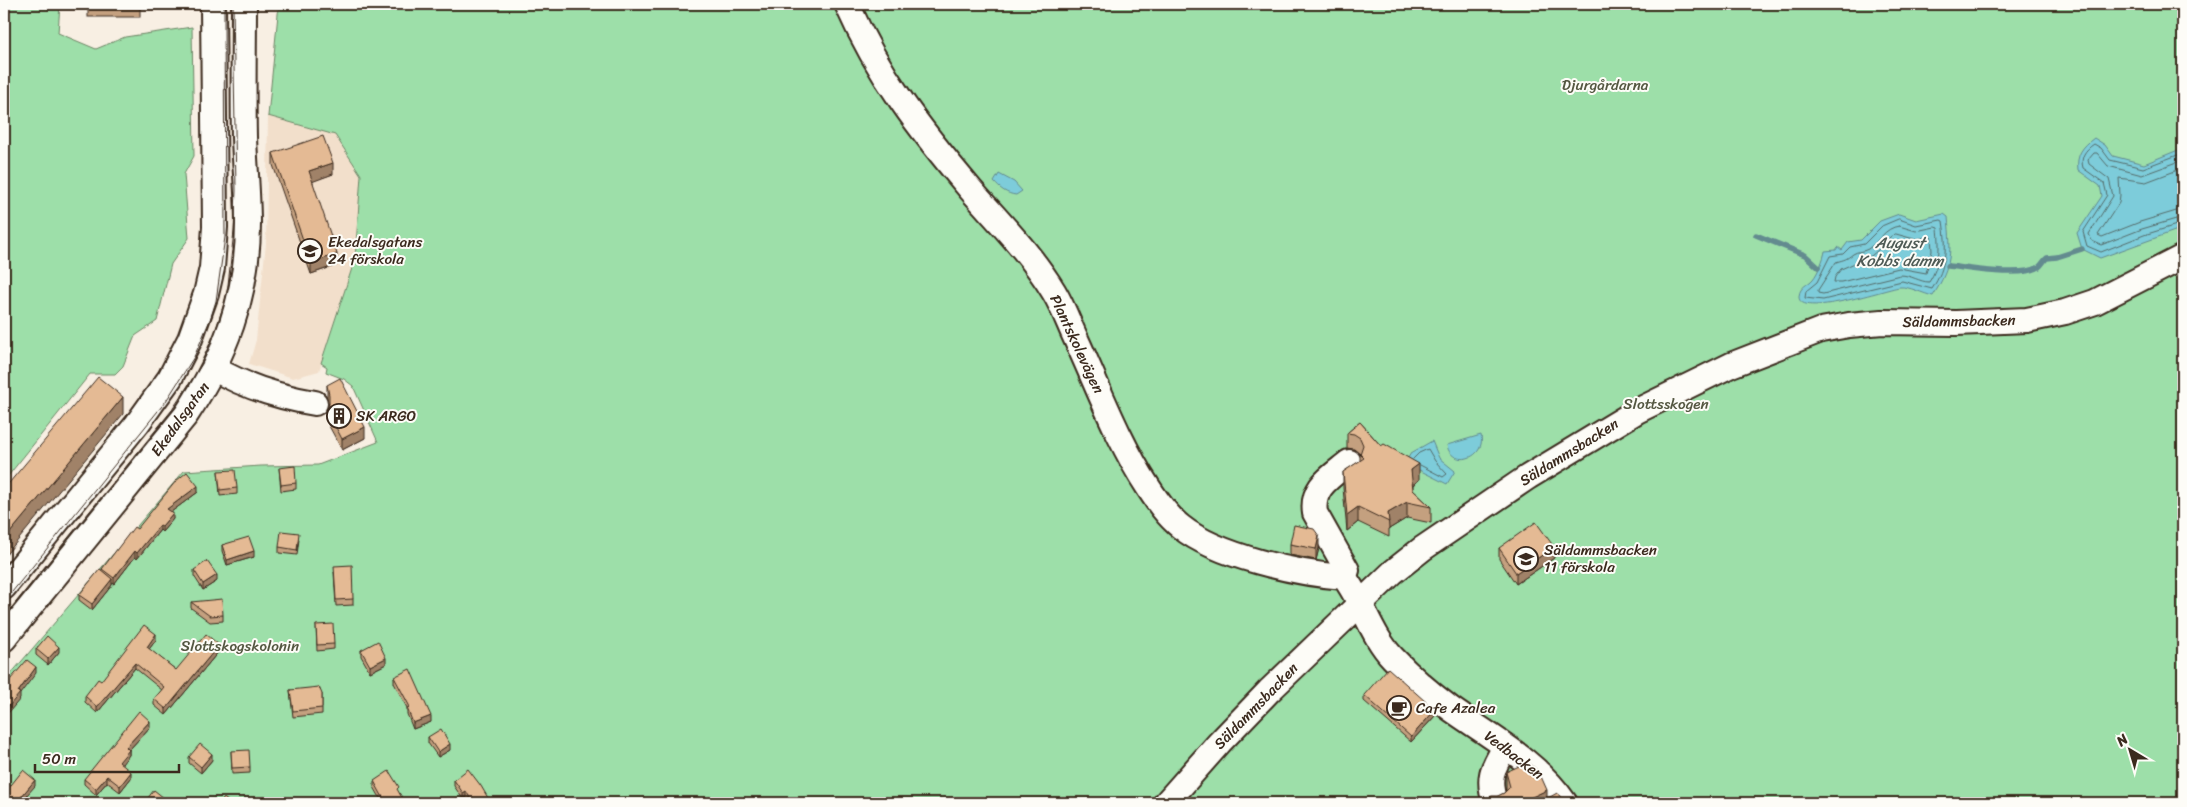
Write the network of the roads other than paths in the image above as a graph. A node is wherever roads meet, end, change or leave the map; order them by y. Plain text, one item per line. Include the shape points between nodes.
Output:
1 (213, 4) edge
2 (244, 4) edge
3 (848, 4) edge
4 (2183, 257) edge
5 (214, 369) junction
6 (315, 403) dead end
7 (1349, 462) dead end
8 (1344, 576) junction
9 (4, 587) edge
10 (1360, 602) junction
11 (4, 639) edge
12 (1505, 746) junction
13 (1166, 803) edge
14 (1495, 803) edge
15 (1565, 803) edge

1 - 9 street via 212,268 190,339 170,378 137,424
2 - 5 street, Ekedalsgatan via 246,260 240,299
3 - 8 street, Plantskolevägen via 878,68 918,126 1007,228 1055,293 1131,460 1170,517 1181,528 1240,555 1315,574
4 - 10 street, Säldammsbacken via 2095,302 2065,312 2017,320 1850,324 1821,330 1731,365 1637,411 1542,467 1422,549
5 - 6 street via 258,390
5 - 11 street, Ekedalsgatan via 186,416
7 - 8 street via 1318,489 1314,503 1315,513 1347,570
8 - 10 street
10 - 12 street, Vedbacken via 1394,659 1449,708
10 - 13 street, Säldammsbacken via 1220,742
12 - 14 street via 1490,775
12 - 15 street, Vedbacken via 1531,764

